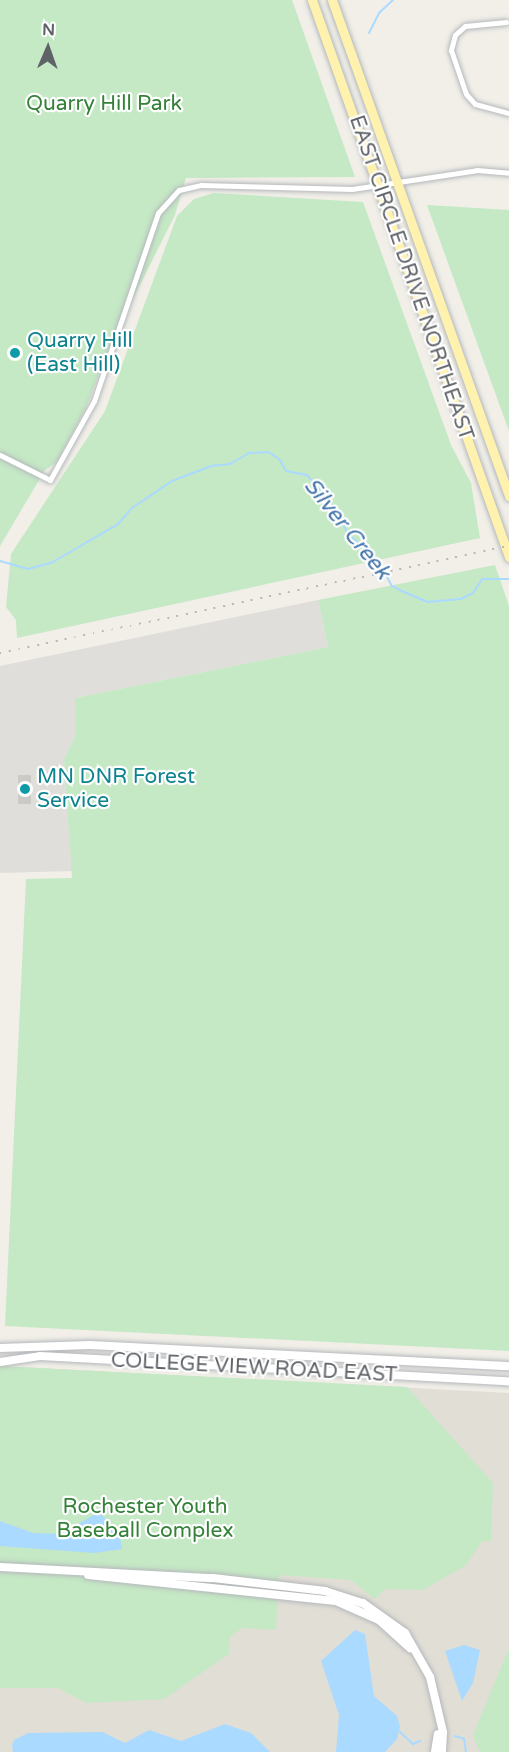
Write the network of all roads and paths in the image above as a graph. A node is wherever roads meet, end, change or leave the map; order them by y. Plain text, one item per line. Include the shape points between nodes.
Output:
1 (312, 0) edge
2 (333, 0) edge
3 (506, 22) dead end
4 (509, 113) edge
5 (509, 173) edge
6 (399, 184) junction
7 (379, 187) junction
8 (0, 455) edge
9 (509, 496) edge
10 (509, 557) edge
11 (0, 1348) edge
12 (0, 1362) edge
13 (509, 1366) edge
14 (509, 1381) edge
15 (0, 1568) edge
16 (440, 1715) junction
17 (435, 1752) edge
18 (442, 1752) edge

1 - 7 main road, EAST CIRCLE DRIVE NORTHEAST
2 - 6 main road, EAST CIRCLE DRIVE NORTHEAST
3 - 4 street via 465,26 455,35 451,50 466,94 475,104
5 - 6 street via 477,170
6 - 7 street
6 - 9 main road, EAST CIRCLE DRIVE NORTHEAST
7 - 8 street via 201,185 172,194 154,220 94,401 50,480
7 - 10 main road, EAST CIRCLE DRIVE NORTHEAST
11 - 13 main road, COLLEGE VIEW ROAD EAST via 90,1346
12 - 14 main road, COLLEGE VIEW ROAD EAST via 40,1356
15 - 16 main road via 336,1601 379,1620 418,1655 430,1677
16 - 17 main road
16 - 18 main road

